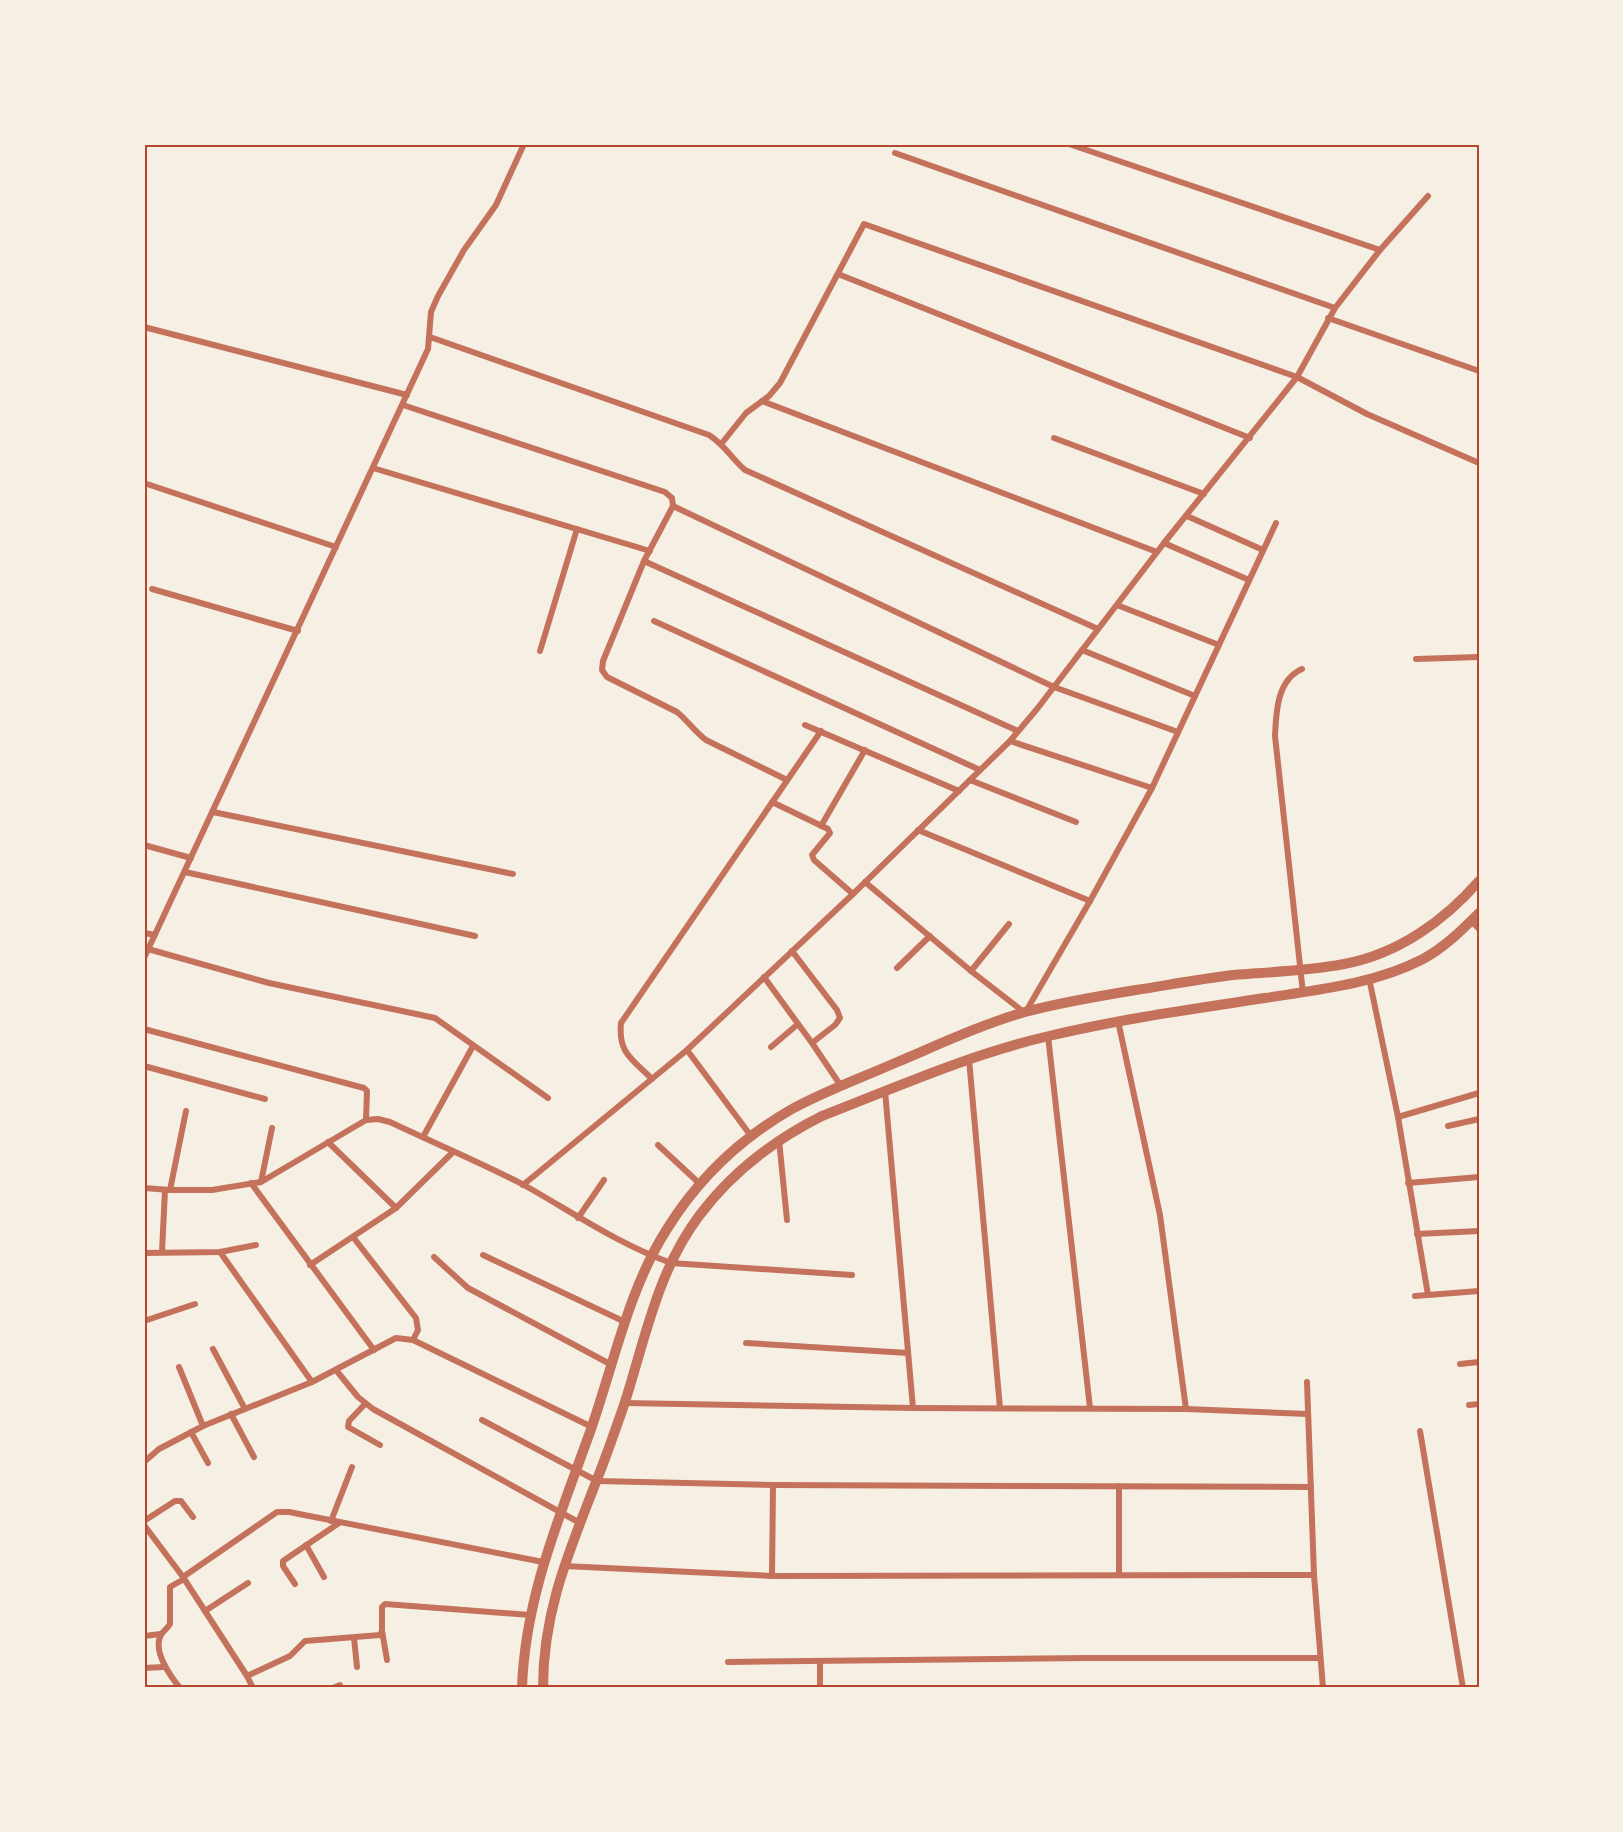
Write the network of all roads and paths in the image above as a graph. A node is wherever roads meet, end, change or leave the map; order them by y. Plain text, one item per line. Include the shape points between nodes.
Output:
1 (524, 144) edge
2 (1069, 144) edge
3 (895, 153) dead end
4 (1428, 196) dead end
5 (1380, 250) junction
6 (838, 274) junction
7 (1335, 308) junction
8 (1328, 318) junction
9 (144, 327) edge
10 (430, 337) junction
11 (1479, 371) edge
12 (1297, 377) junction
13 (407, 395) junction
14 (762, 400) junction
15 (403, 405) junction
16 (1054, 438) dead end
17 (1250, 438) junction
18 (722, 443) junction
19 (1479, 463) edge
20 (373, 468) junction
21 (144, 483) edge
22 (1204, 494) junction
23 (673, 506) junction
24 (1187, 516) junction
25 (1276, 523) dead end
26 (577, 529) junction
27 (1164, 543) junction
28 (336, 547) junction
29 (1263, 550) junction
30 (650, 551) junction
31 (1157, 552) junction
32 (644, 561) junction
33 (1249, 580) junction
34 (152, 589) dead end
35 (1117, 605) junction
36 (654, 621) dead end
37 (1098, 629) junction
38 (298, 631) junction
39 (1219, 645) junction
40 (540, 651) dead end
41 (1082, 651) junction
42 (1479, 657) edge
43 (1416, 659) dead end
44 (1302, 669) dead end
45 (1054, 687) junction
46 (1195, 696) junction
47 (805, 724) dead end
48 (821, 731) junction
49 (1018, 731) junction
50 (1178, 732) junction
51 (1010, 741) junction
52 (865, 750) junction
53 (980, 770) junction
54 (788, 780) junction
55 (970, 780) junction
56 (1152, 788) junction
57 (959, 791) junction
58 (772, 802) junction
59 (213, 812) junction
60 (1076, 822) dead end
61 (821, 826) junction
62 (918, 830) junction
63 (144, 845) edge
64 (191, 858) junction
65 (185, 872) junction
66 (513, 874) dead end
67 (1479, 881) edge
68 (865, 882) junction
69 (853, 894) junction
70 (1090, 901) junction
71 (1476, 921) edge
72 (1009, 924) dead end
73 (144, 933) edge
74 (155, 935) junction
75 (475, 936) dead end
76 (930, 936) junction
77 (148, 949) junction
78 (792, 951) junction
79 (144, 958) edge
80 (897, 968) dead end
81 (1301, 969) junction
82 (971, 971) junction
83 (764, 977) junction
84 (1370, 978) junction
85 (1303, 993) junction
86 (1024, 1012) junction
87 (1118, 1021) junction
88 (798, 1024) junction
89 (144, 1029) edge
90 (1048, 1036) junction
91 (812, 1043) junction
92 (473, 1046) junction
93 (771, 1047) dead end
94 (687, 1050) junction
95 (969, 1059) junction
96 (144, 1066) edge
97 (652, 1079) junction
98 (841, 1086) junction
99 (885, 1091) junction
100 (1479, 1093) edge
101 (548, 1098) dead end
102 (265, 1099) dead end
103 (186, 1111) dead end
104 (1398, 1117) junction
105 (1479, 1119) edge
106 (366, 1120) junction
107 (1448, 1126) dead end
108 (272, 1128) dead end
109 (751, 1136) junction
110 (423, 1137) junction
111 (779, 1140) junction
112 (328, 1142) junction
113 (658, 1145) dead end
114 (453, 1152) junction
115 (1479, 1178) edge
116 (604, 1180) dead end
117 (261, 1182) junction
118 (250, 1183) junction
119 (1408, 1183) junction
120 (700, 1184) junction
121 (523, 1185) junction
122 (144, 1188) edge
123 (167, 1190) junction
124 (396, 1208) junction
125 (578, 1218) junction
126 (787, 1220) dead end
127 (1479, 1231) edge
128 (1417, 1234) junction
129 (353, 1237) junction
130 (256, 1245) dead end
131 (162, 1252) junction
132 (219, 1252) junction
133 (144, 1253) edge
134 (483, 1255) dead end
135 (651, 1256) junction
136 (434, 1257) dead end
137 (670, 1263) junction
138 (310, 1265) junction
139 (852, 1275) dead end
140 (1479, 1291) edge
141 (1428, 1295) junction
142 (1415, 1296) dead end
143 (195, 1304) dead end
144 (144, 1322) edge
145 (625, 1322) junction
146 (413, 1340) junction
147 (746, 1343) dead end
148 (213, 1349) dead end
149 (374, 1350) junction
150 (908, 1353) junction
151 (1479, 1362) edge
152 (610, 1364) junction
153 (1460, 1364) dead end
154 (179, 1367) dead end
155 (336, 1370) junction
156 (312, 1382) junction
157 (1307, 1382) dead end
158 (624, 1403) junction
159 (365, 1404) junction
160 (1479, 1404) edge
161 (1469, 1405) dead end
162 (913, 1408) junction
163 (1000, 1408) junction
164 (1090, 1408) junction
165 (245, 1409) junction
166 (1186, 1409) junction
167 (231, 1414) junction
168 (1308, 1414) junction
169 (482, 1420) dead end
170 (203, 1426) junction
171 (592, 1427) junction
172 (1420, 1431) dead end
173 (191, 1432) junction
174 (380, 1445) dead end
175 (254, 1457) dead end
176 (144, 1462) edge
177 (208, 1463) dead end
178 (352, 1467) dead end
179 (576, 1469) junction
180 (597, 1481) junction
181 (774, 1485) junction
182 (1119, 1486) junction
183 (1311, 1487) junction
184 (560, 1513) junction
185 (192, 1517) dead end
186 (331, 1521) junction
187 (144, 1523) edge
188 (339, 1523) junction
189 (580, 1523) junction
190 (153, 1534) junction
191 (144, 1538) edge
192 (306, 1545) junction
193 (543, 1562) junction
194 (563, 1566) junction
195 (1119, 1575) junction
196 (1314, 1575) junction
197 (772, 1576) junction
198 (324, 1577) dead end
199 (183, 1578) junction
200 (249, 1583) dead end
201 (295, 1584) dead end
202 (205, 1611) junction
203 (530, 1615) junction
204 (382, 1631) junction
205 (161, 1634) junction
206 (144, 1636) edge
207 (354, 1638) junction
208 (1320, 1658) junction
209 (387, 1660) dead end
210 (820, 1661) junction
211 (728, 1662) dead end
212 (164, 1667) junction
213 (357, 1667) dead end
214 (144, 1668) edge
215 (248, 1676) junction
216 (340, 1686) dead end
217 (180, 1688) edge
218 (253, 1688) edge
219 (333, 1688) edge
220 (522, 1688) edge
221 (543, 1688) edge
222 (820, 1688) edge
223 (1323, 1688) edge
224 (1463, 1688) edge

1 - 10 street via 496,205 438,296 431,312
2 - 5 street
3 - 7 street
4 - 5 street
5 - 7 street
6 - 12 street via 864,224
6 - 14 street via 780,383
6 - 17 street
7 - 8 street
8 - 11 street
8 - 12 street
9 - 13 street
10 - 13 street
10 - 18 street via 709,435
12 - 17 street
12 - 19 street via 1367,414
13 - 15 street
14 - 18 street
14 - 31 street
15 - 20 street
15 - 23 street via 665,492 672,498
16 - 22 street
17 - 22 street
18 - 37 street via 745,470
20 - 26 street
20 - 28 street
21 - 28 street
22 - 24 street
23 - 30 street
23 - 45 street
24 - 27 street
24 - 29 street
25 - 29 street
26 - 30 street
26 - 40 street
27 - 31 street
27 - 33 street
28 - 38 street
29 - 33 street
30 - 32 street
31 - 35 street
32 - 49 street
32 - 54 street via 602,670 607,677 677,712 706,740
33 - 39 street
34 - 38 street
35 - 37 street
35 - 39 street
36 - 53 street
37 - 41 street
38 - 59 street
39 - 46 street
41 - 45 street
41 - 46 street
42 - 43 street
44 - 81 street via 1288,679 1282,690 1275,736
45 - 49 street
45 - 50 street
46 - 50 street
47 - 48 street
48 - 52 street
48 - 54 street
49 - 51 street
50 - 56 street
51 - 53 street
51 - 56 street
52 - 57 street
52 - 61 street
53 - 55 street
54 - 58 street
55 - 57 street
55 - 60 street
56 - 70 street
57 - 62 street
58 - 61 street
58 - 97 street via 621,1023 619,1038 625,1053
59 - 64 street
59 - 66 street
61 - 69 street via 830,833 814,851 814,860
62 - 68 street
62 - 70 street
63 - 64 street
64 - 65 street
65 - 74 street
65 - 75 street
67 - 81 street via 1449,912 1400,944 1345,964
68 - 69 street
68 - 76 street
69 - 78 street
70 - 86 street
71 - 84 street via 1425,958
72 - 82 street
73 - 74 street
74 - 77 street
76 - 80 street
76 - 82 street
77 - 79 street
77 - 92 street via 269,983 435,1018
78 - 83 street
78 - 91 street via 840,1017
81 - 85 street
81 - 86 street via 1195,981
82 - 86 street
83 - 88 street
83 - 94 street
84 - 85 street
84 - 104 street
85 - 87 street
86 - 98 street
87 - 90 street
87 - 166 street via 1160,1215
88 - 91 street
88 - 93 street
89 - 106 street via 364,1088 368,1095
90 - 95 street
90 - 164 street
91 - 98 street
92 - 101 street
92 - 110 street
94 - 97 street
94 - 109 street
95 - 99 street
95 - 163 street
96 - 102 street
97 - 121 street
98 - 109 street via 794,1108
99 - 111 street via 822,1116
99 - 150 street
100 - 104 street
103 - 123 street
104 - 119 street
105 - 107 street
106 - 110 street via 390,1122
106 - 112 street
108 - 117 street
109 - 120 street
110 - 114 street
111 - 126 street
111 - 137 street via 717,1194
112 - 117 street
112 - 124 street
113 - 120 street
114 - 121 street
114 - 124 street
115 - 119 street
116 - 125 street
117 - 118 street
118 - 123 street via 212,1190
118 - 138 street
119 - 128 street
120 - 135 street
121 - 125 street
122 - 123 street
123 - 131 street
124 - 129 street
125 - 135 street
127 - 128 street
128 - 141 street
129 - 138 street
129 - 146 street via 416,1318 418,1330
130 - 132 street
131 - 132 street
131 - 133 street
132 - 156 street
134 - 145 street
135 - 137 street
135 - 145 street
136 - 152 street via 468,1288
137 - 139 street
137 - 158 street
138 - 149 street
140 - 141 street
141 - 142 street
143 - 144 street
145 - 152 street
146 - 149 street via 396,1338
146 - 171 street
147 - 150 street
148 - 165 street
149 - 155 street
150 - 162 street
151 - 153 street
152 - 171 street
154 - 170 street
155 - 156 street
155 - 159 street
156 - 165 street
157 - 168 street
158 - 162 street
158 - 180 street
159 - 174 street via 348,1426
159 - 184 street
160 - 161 street
162 - 163 street
163 - 164 street
164 - 166 street
165 - 167 street
166 - 168 street
167 - 170 street
167 - 175 street
168 - 183 street
169 - 179 street
170 - 173 street
171 - 179 street
172 - 224 street
173 - 176 street
173 - 177 street
178 - 186 street
179 - 180 street
179 - 184 street
180 - 181 street
180 - 189 street
181 - 182 street
181 - 197 street
182 - 183 street
182 - 195 street
183 - 196 street
184 - 189 street
184 - 193 street
185 - 187 street via 185,1504 175,1501
186 - 188 street
186 - 199 street via 277,1512
187 - 190 street
188 - 192 street
188 - 193 street
189 - 194 street
190 - 191 street
190 - 199 street
192 - 198 street
192 - 201 street via 283,1561
193 - 203 street
194 - 197 street
194 - 221 street via 550,1615
195 - 196 street
195 - 197 street
196 - 208 street
199 - 202 street
199 - 205 street via 170,1587 170,1624
200 - 202 street
202 - 215 street
203 - 204 street via 389,1604 382,1606
203 - 220 street
204 - 207 street via 376,1636
204 - 209 street
205 - 206 street
205 - 212 street
207 - 213 street
207 - 215 street via 305,1641 290,1656
208 - 210 street
208 - 223 street
210 - 211 street
210 - 222 street
212 - 214 street
212 - 217 street
215 - 218 street
216 - 219 street

